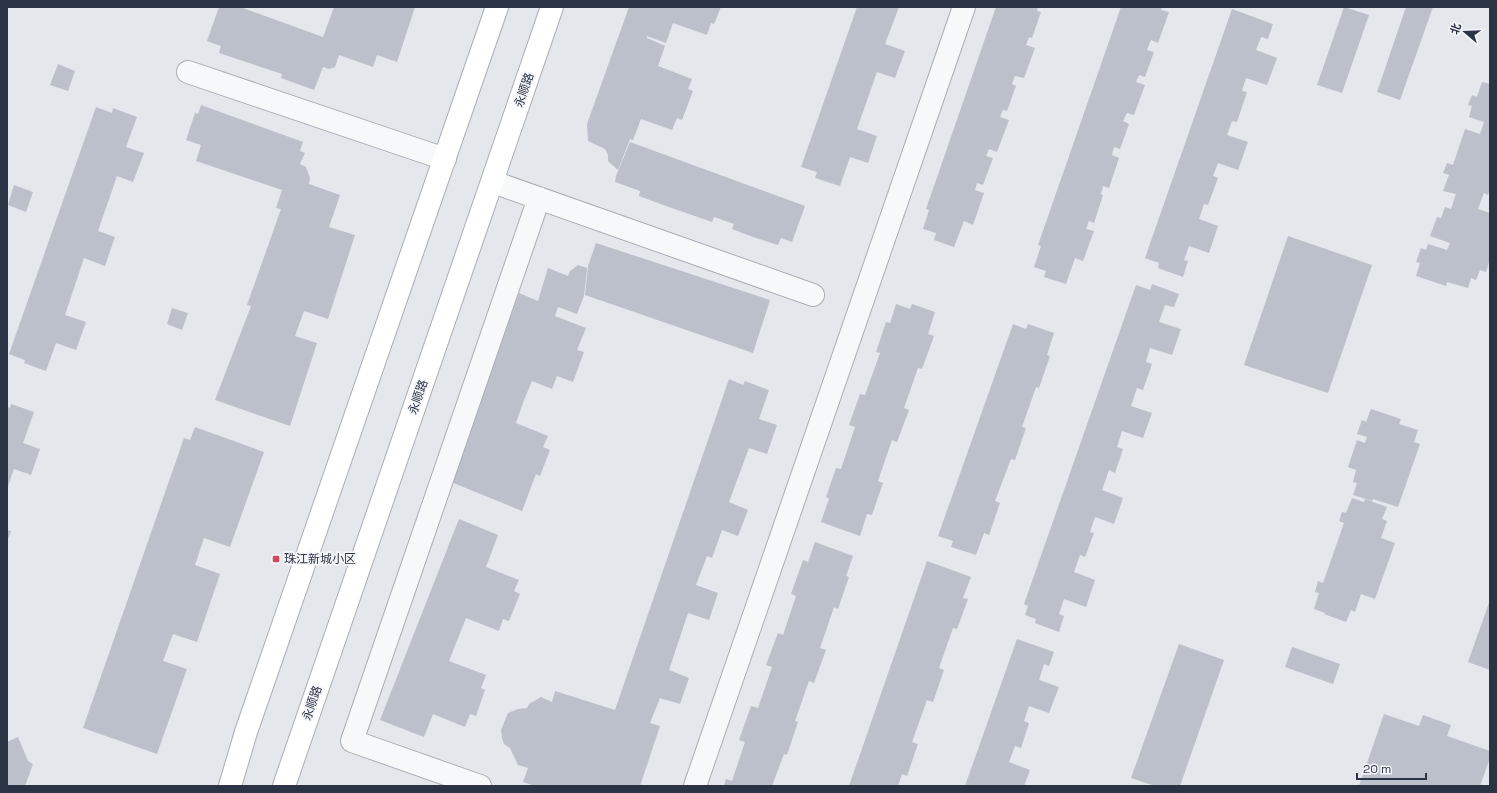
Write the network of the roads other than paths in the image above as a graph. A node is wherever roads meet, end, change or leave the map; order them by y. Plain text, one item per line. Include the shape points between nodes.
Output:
1 (497, 7) edge
2 (552, 7) edge
3 (964, 7) edge
4 (188, 72) dead end
5 (445, 159) junction
6 (492, 182) junction
7 (539, 198) junction
8 (813, 296) dead end
9 (246, 732) junction
10 (300, 737) junction
11 (221, 786) edge
12 (230, 786) edge
13 (284, 786) edge
14 (289, 786) edge
15 (480, 786) edge
16 (695, 786) edge

1 - 5 main road
2 - 6 main road, 永顺路
3 - 16 street
4 - 5 street
5 - 9 main road
6 - 7 street
6 - 10 main road, 永顺路
7 - 8 street
7 - 15 street via 352,741
9 - 11 main road
9 - 12 main road
10 - 13 main road, 永顺路
10 - 14 main road

